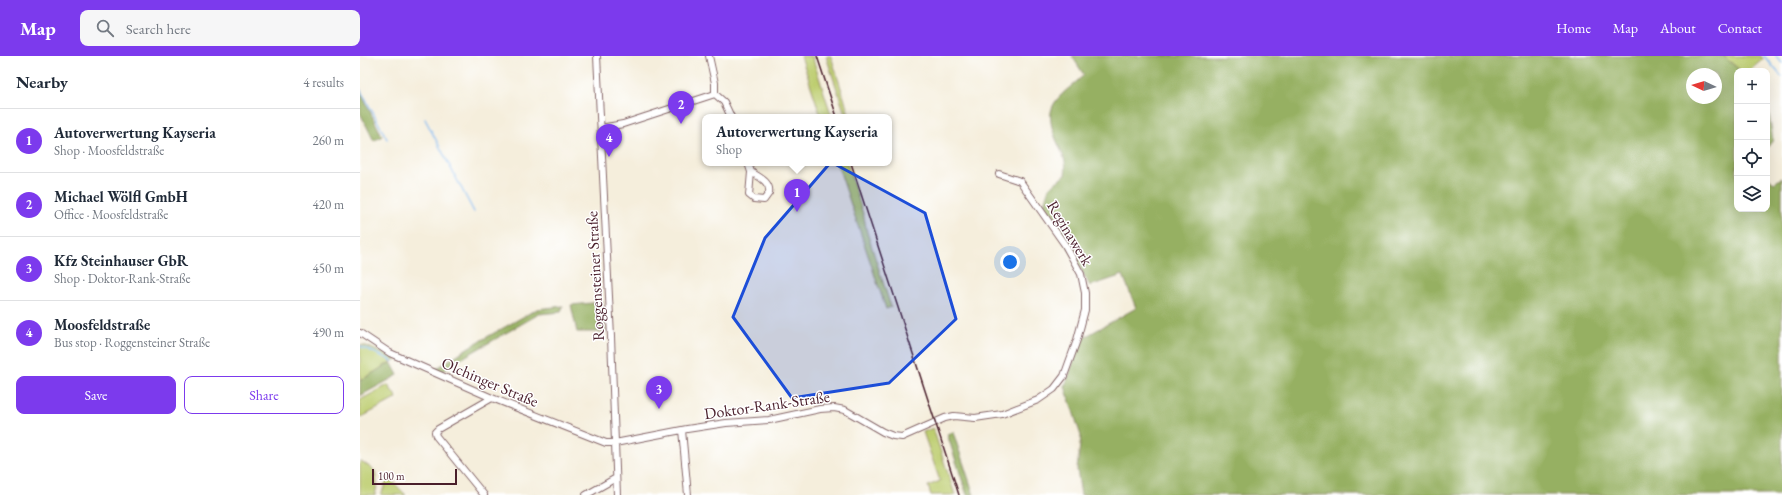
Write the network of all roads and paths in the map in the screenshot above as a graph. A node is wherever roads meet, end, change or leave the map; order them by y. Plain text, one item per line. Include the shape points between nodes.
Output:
1 (597, 56) edge
2 (709, 56) edge
3 (715, 94) junction
4 (730, 114) edge
5 (601, 128) junction
6 (749, 166) edge
7 (751, 172) junction
8 (999, 174) dead end
9 (360, 333) edge
10 (492, 398) junction
11 (938, 420) joint
12 (682, 430) junction
13 (615, 443) junction
14 (616, 478) junction
15 (484, 495) edge
16 (586, 495) edge
17 (617, 495) edge
18 (688, 495) edge

1 - 5 street, Roggensteiner Straße
2 - 3 street
3 - 4 street via 724,102
3 - 5 street via 623,124
5 - 13 street, Roggensteiner Straße
6 - 7 street
7 - 7 street via 749,195 754,200 764,200 769,193 769,186
8 - 11 street, Reginawerk via 1019,179 1065,245 1081,274 1085,310 1064,376 1054,389 1038,400 1002,414 975,418 954,416
9 - 10 street, Olchinger Straße via 390,353
10 - 13 street, Olchinger Straße via 606,443
10 - 15 street via 435,432
11 - 12 street, Doktor-Rank-Straße via 907,436 893,436 845,410 834,408 769,420
12 - 13 street, Doktor-Rank-Straße
12 - 18 street
13 - 14 street, Roggensteiner Straße
14 - 16 street
14 - 17 street, Roggensteiner Straße

